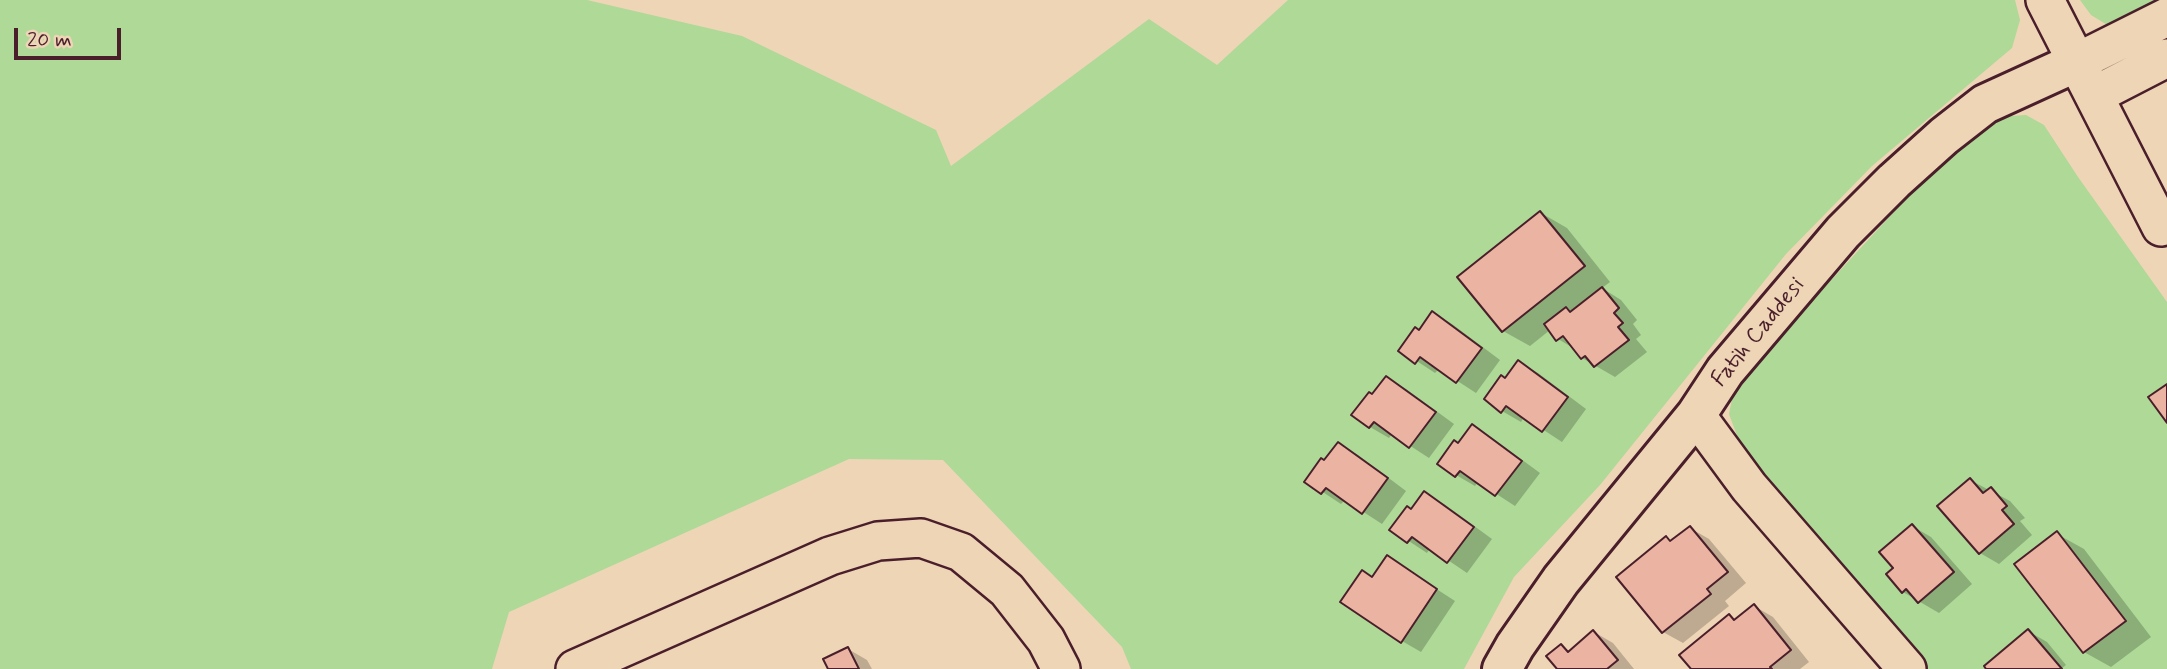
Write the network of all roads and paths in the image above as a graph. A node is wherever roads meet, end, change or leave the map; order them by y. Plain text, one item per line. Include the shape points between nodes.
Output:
1 (2045, 0) edge
2 (2167, 17) edge
3 (2167, 58) edge
4 (2077, 62) junction
5 (2095, 95) junction
6 (2165, 229) edge
7 (1696, 415) junction
8 (575, 669) edge
9 (1061, 669) edge
10 (1502, 669) edge
11 (1908, 669) edge

1 - 4 street
2 - 4 street
3 - 5 street
4 - 5 street
4 - 7 street, Fatih Caddesi via 1985,104 1894,181 1789,293
5 - 6 street
7 - 10 street, Fatih Caddesi via 1561,580
7 - 11 street via 1749,487
8 - 9 street via 830,556 878,541 921,538 961,552 1007,590 1046,640

